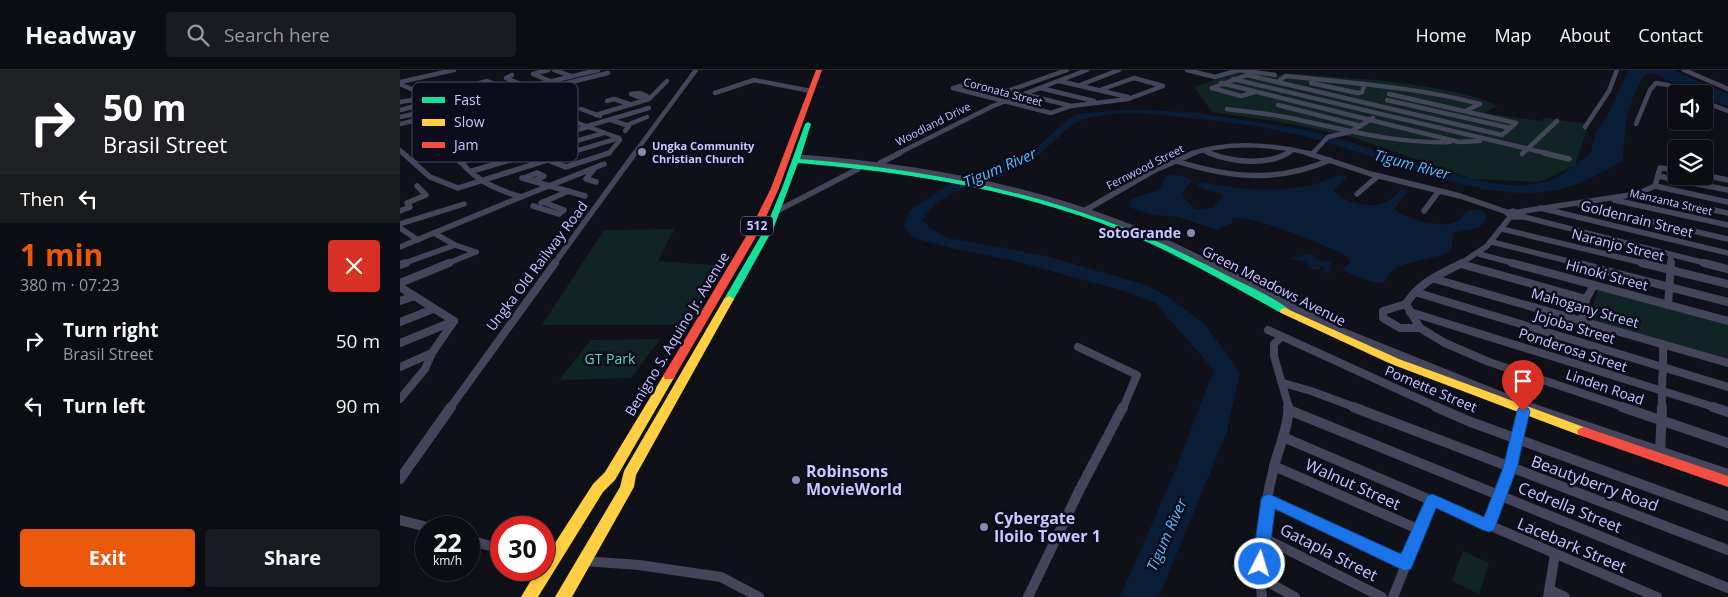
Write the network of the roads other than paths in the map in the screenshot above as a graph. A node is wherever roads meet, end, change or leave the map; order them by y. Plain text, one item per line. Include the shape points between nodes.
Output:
1 (426, 70) edge
2 (454, 70) edge
3 (548, 70) edge
4 (554, 70) edge
5 (582, 70) edge
6 (598, 70) edge
7 (696, 70) edge
8 (819, 70) edge
9 (826, 70) edge
10 (1067, 70) edge
11 (1087, 70) edge
12 (1119, 70) edge
13 (1187, 70) edge
14 (1617, 70) edge
15 (1684, 70) edge
16 (588, 72) junction
17 (608, 73) dead end
18 (434, 74) junction
19 (512, 75) dead end
20 (1275, 75) dead end
21 (400, 76) edge
22 (571, 76) junction
23 (1045, 78) junction
24 (1305, 78) junction
25 (1233, 79) junction
26 (407, 80) junction
27 (550, 81) junction
28 (1059, 81) junction
29 (516, 82) edge
30 (546, 82) edge
31 (572, 82) edge
32 (667, 82) dead end
33 (1277, 82) junction
34 (400, 83) edge
35 (1221, 83) junction
36 (1365, 84) junction
37 (1080, 85) junction
38 (1668, 85) edge
39 (1392, 86) junction
40 (651, 87) dead end
41 (815, 87) junction
42 (1040, 88) junction
43 (412, 89) edge
44 (1728, 89) edge
45 (660, 90) junction
46 (1100, 90) junction
47 (1255, 92) junction
48 (715, 93) dead end
49 (1024, 94) junction
50 (1389, 94) junction
51 (647, 96) dead end
52 (653, 97) junction
53 (1130, 98) junction
54 (1387, 100) junction
55 (1003, 101) junction
56 (1291, 101) junction
57 (622, 102) dead end
58 (1096, 102) junction
59 (630, 105) junction
60 (1713, 105) edge
61 (1070, 106) junction
62 (1273, 107) junction
63 (406, 108) dead end
64 (650, 108) dead end
65 (1383, 108) junction
66 (1228, 109) dead end
67 (400, 110) edge
68 (1465, 111) junction
69 (1728, 111) edge
70 (590, 112) dead end
71 (1265, 114) junction
72 (1377, 114) junction
73 (596, 115) junction
74 (647, 117) dead end
75 (611, 120) junction
76 (1371, 120) junction
77 (1557, 121) dead end
78 (401, 123) edge
79 (578, 123) edge
80 (1636, 124) dead end
81 (627, 125) junction
82 (410, 126) dead end
83 (1361, 126) junction
84 (589, 127) junction
85 (1585, 127) dead end
86 (1510, 128) junction
87 (578, 130) edge
88 (625, 131) dead end
89 (604, 132) junction
90 (1350, 132) junction
91 (1502, 135) junction
92 (619, 138) junction
93 (578, 140) edge
94 (1490, 141) junction
95 (1458, 142) junction
96 (1526, 149) junction
97 (400, 150) edge
98 (1293, 150) junction
99 (578, 151) edge
100 (1204, 151) junction
101 (1312, 154) junction
102 (1522, 154) dead end
103 (797, 159) junction
104 (1569, 159) dead end
105 (1330, 160) junction
106 (1176, 161) junction
107 (460, 162) edge
108 (502, 162) edge
109 (542, 162) edge
110 (553, 162) edge
111 (604, 164) dead end
112 (876, 165) junction
113 (595, 168) junction
114 (858, 169) dead end
115 (1668, 169) edge
116 (472, 171) junction
117 (1378, 176) junction
118 (1658, 176) junction
119 (573, 177) junction
120 (1713, 177) edge
121 (586, 179) junction
122 (484, 180) junction
123 (1728, 180) edge
124 (534, 181) dead end
125 (596, 182) dead end
126 (417, 186) dead end
127 (552, 186) junction
128 (1655, 186) junction
129 (781, 188) junction
130 (1728, 190) edge
131 (569, 191) junction
132 (1439, 191) junction
133 (1357, 194) dead end
134 (1637, 194) junction
135 (585, 196) dead end
136 (521, 198) junction
137 (1609, 199) junction
138 (543, 202) dead end
139 (1728, 202) edge
140 (1573, 203) junction
141 (464, 204) dead end
142 (1540, 208) junction
143 (400, 211) edge
144 (777, 211) junction
145 (1424, 211) dead end
146 (1083, 212) junction
147 (1728, 213) edge
148 (1509, 214) junction
149 (1521, 215) junction
150 (400, 224) edge
151 (1728, 225) edge
152 (400, 228) edge
153 (1502, 229) junction
154 (434, 233) junction
155 (1728, 239) edge
156 (418, 240) junction
157 (1492, 242) junction
158 (455, 245) junction
159 (400, 247) edge
160 (1478, 254) junction
161 (1728, 254) edge
162 (1671, 256) junction
163 (1461, 264) junction
164 (400, 265) edge
165 (1728, 269) edge
166 (1670, 270) junction
167 (1435, 278) junction
168 (400, 283) edge
169 (1728, 284) edge
170 (1594, 285) junction
171 (400, 287) edge
172 (1670, 287) junction
173 (1415, 292) junction
174 (415, 296) junction
175 (1586, 299) junction
176 (400, 301) edge
177 (1728, 302) edge
178 (1668, 305) junction
179 (1408, 308) junction
180 (433, 309) junction
181 (1582, 320) junction
182 (454, 321) junction
183 (400, 322) edge
184 (1728, 322) edge
185 (1420, 328) junction
186 (1268, 330) dead end
187 (1281, 337) junction
188 (400, 344) edge
189 (1663, 344) junction
190 (1078, 347) dead end
191 (432, 353) junction
192 (1728, 362) edge
193 (400, 367) edge
194 (1664, 368) junction
195 (689, 370) junction
196 (673, 371) junction
197 (1283, 383) junction
198 (1728, 387) edge
199 (404, 390) edge
200 (1660, 391) junction
201 (400, 398) edge
202 (1524, 408) junction
203 (1289, 410) junction
204 (1728, 412) edge
205 (1662, 421) junction
206 (1283, 437) junction
207 (1518, 439) junction
208 (1728, 443) edge
209 (1660, 455) junction
210 (1274, 466) junction
211 (1510, 468) junction
212 (1728, 474) edge
213 (629, 475) junction
214 (400, 479) edge
215 (609, 481) junction
216 (1728, 482) edge
217 (1500, 495) junction
218 (1269, 500) junction
219 (1432, 500) junction
220 (1728, 516) edge
221 (400, 520) edge
222 (415, 524) edge
223 (1489, 526) junction
224 (1420, 530) junction
225 (1262, 536) junction
226 (1728, 550) edge
227 (556, 554) joint
228 (1555, 554) junction
229 (584, 561) junction
230 (1405, 564) junction
231 (1259, 578) junction
232 (1728, 588) edge
233 (1549, 594) edge
234 (529, 597) edge
235 (539, 597) edge
236 (553, 597) edge
237 (563, 597) edge
238 (759, 597) edge
239 (1028, 597) edge
240 (1262, 597) edge
241 (1295, 597) edge
242 (1382, 597) edge
243 (1394, 597) edge
244 (1565, 597) edge
245 (1657, 597) edge

1 - 18 street
2 - 18 street
3 - 27 street via 533,74
4 - 22 street
5 - 16 street
6 - 16 street
7 - 214 street, Ungka Old Railway Road
8 - 41 main road, Benigno S. Aquino Jr. Avenue / 512
9 - 41 main road, Benigno S. Aquino Jr. Avenue / 512
10 - 23 street
11 - 28 street, Woodland Drive
12 - 37 street
13 - 20 street via 1215,77 1239,70
14 - 85 street via 1609,92
15 - 44 street
16 - 22 street
17 - 31 street
18 - 26 street
19 - 29 street via 506,78
21 - 26 street
22 - 27 street
23 - 28 street
23 - 55 street, Coronata Street via 1007,91 970,83 953,88
24 - 33 street via 1286,76
24 - 36 street
24 - 36 street via 1306,82 1358,93 1362,92
25 - 33 street via 1247,75
25 - 35 street
25 - 72 street
26 - 34 street
27 - 30 street
28 - 37 street
28 - 42 street, Woodland Drive
32 - 45 street
33 - 65 street
34 - 43 street
35 - 47 street
35 - 47 street via 1212,88 1241,96
36 - 39 street
37 - 46 street
38 - 80 street via 1656,83 1650,90
39 - 50 street
39 - 68 street via 1426,90 1480,104
40 - 45 street
41 - 48 street via 754,80
41 - 103 main road, Benigno S. Aquino Jr. Avenue / 512
41 - 129 main road, Benigno S. Aquino Jr. Avenue / 512
42 - 49 street, Woodland Drive
42 - 58 street
45 - 52 street
46 - 53 street
46 - 53 street via 1134,78 1163,86
47 - 56 street
49 - 55 street, Woodland Drive
49 - 61 street
50 - 54 street
50 - 68 street
51 - 52 street
52 - 59 street
53 - 58 street
54 - 65 street
54 - 86 street
55 - 61 street, Coronata Street via 1048,113
55 - 112 street, Woodland Drive
56 - 62 street
56 - 76 street
57 - 59 street
58 - 61 street
59 - 73 street
60 - 69 street
62 - 71 street
62 - 83 street
63 - 67 street
64 - 75 street
65 - 72 street
65 - 91 street
66 - 71 street
68 - 86 street via 1516,123
70 - 73 street
71 - 90 street
72 - 76 street
72 - 94 street
73 - 75 street
74 - 81 street
75 - 81 street
75 - 84 street
76 - 83 street
76 - 95 street
77 - 96 street
78 - 82 street
79 - 84 street
81 - 88 street via 630,127
83 - 90 street
84 - 87 street
84 - 89 street
86 - 91 street
89 - 92 street
89 - 93 street
90 - 95 street via 1426,143
90 - 101 street via 1328,137
91 - 94 street
92 - 99 street
92 - 110 street via 609,153 566,167
94 - 95 street
94 - 96 street
96 - 102 street
96 - 104 street
97 - 122 street via 430,177 451,186 460,188
98 - 100 street, Fernwood Street via 1256,146
98 - 100 street via 1283,156 1255,161 1222,158
98 - 101 street, Fernwood Street
100 - 106 street, Fernwood Street
101 - 105 street, Fernwood Street
103 - 112 main road, Green Meadows Avenue
103 - 129 main road, Benigno S. Aquino Jr. Avenue / 512
105 - 106 street via 1302,172 1269,176 1211,171
105 - 117 street, Fernwood Street
106 - 146 street, Fernwood Street
107 - 116 street
108 - 116 street
109 - 122 street
111 - 113 street
112 - 146 main road, Green Meadows Avenue via 955,177
113 - 119 street
113 - 121 street
114 - 144 street
115 - 118 street via 1660,168
116 - 122 street
117 - 132 street, Fernwood Street
117 - 133 street
118 - 128 street
118 - 130 street
119 - 121 street
119 - 127 street
120 - 123 street
121 - 125 street
122 - 136 street via 496,189
124 - 127 street
126 - 143 street via 426,195 407,203 410,207
127 - 131 street
127 - 136 street
128 - 134 street
128 - 139 street
129 - 144 main road, Benigno S. Aquino Jr. Avenue / 512
129 - 196 main road, Benigno S. Aquino Jr. Avenue / 512
131 - 135 street
131 - 138 street
132 - 145 street
132 - 148 street, Fernwood Street
134 - 137 street
134 - 147 street
136 - 154 street
137 - 140 street
137 - 151 street, Manzanta Street
140 - 142 street
140 - 155 street
141 - 150 street
142 - 149 street
142 - 161 street, Goldenrain Street
144 - 195 main road, Benigno S. Aquino Jr. Avenue / 512 via 752,262
146 - 202 main road, Green Meadows Avenue via 1178,253 1278,308 1343,338
148 - 149 street, Fernwood Street
148 - 153 street
149 - 162 street
152 - 156 street
153 - 157 street
153 - 166 street, Naranjo Street
154 - 156 street
154 - 158 street
156 - 159 street
157 - 160 street
157 - 172 street
158 - 164 street
158 - 168 street via 476,253
160 - 163 street
160 - 170 street, Hinoki Street
162 - 165 street
162 - 166 street
163 - 167 street
163 - 175 street
166 - 169 street, Naranjo Street
166 - 172 street
167 - 173 street via 1420,285
167 - 181 street, Mahogany Street
170 - 175 street
170 - 178 street, Hinoki Street
171 - 174 street
172 - 177 street
172 - 178 street
173 - 179 street via 1410,295
173 - 194 street, Jojoba Street
174 - 176 street
174 - 180 street
175 - 181 street
178 - 184 street, Hinoki Street
179 - 185 street
179 - 185 street via 1383,311 1383,318 1401,328
179 - 200 street, Ponderosa Street
180 - 182 street
180 - 183 street
181 - 189 street, Mahogany Street
182 - 188 street
182 - 191 street
185 - 205 street, Linden Road via 1489,362
186 - 187 street, Pomette Street
187 - 197 street via 1274,344 1274,356
187 - 207 street, Pomette Street via 1468,421
189 - 192 street, Mahogany Street
189 - 194 street
190 - 239 street via 1126,369 1137,378
191 - 193 street
191 - 199 street via 425,369
194 - 198 street, Jojoba Street
194 - 200 street
195 - 196 main road
195 - 213 main road, Benigno S. Aquino Jr. Avenue / 512
196 - 215 main road, Benigno S. Aquino Jr. Avenue / 512
197 - 203 street
197 - 211 street, Beautyberry Road
199 - 201 street
200 - 204 street, Ponderosa Street
200 - 205 street
202 - 207 street
202 - 209 main road, Green Meadows Avenue
203 - 206 street
203 - 217 street, Cedrella Street
205 - 208 street, Linden Road
205 - 209 street
206 - 210 street
206 - 219 street, Lacebark Street
207 - 211 street
207 - 220 street, Pomette Street
209 - 212 street, Green Meadows Avenue
209 - 216 main road, Green Meadows Avenue
210 - 218 street
210 - 224 street, Walnut Street
211 - 217 street
211 - 226 street, Beautyberry Road
213 - 229 main road, Benigno S. Aquino Jr. Avenue / 512 via 627,487
213 - 236 main road, 512
215 - 227 main road, Benigno S. Aquino Jr. Avenue / 512 via 598,488
215 - 235 main road, 512
217 - 223 street
217 - 232 street, Cedrella Street
218 - 225 street
218 - 230 street
219 - 223 street, Lacebark Street
219 - 224 street
221 - 222 street
223 - 228 street, Lacebark Street
224 - 230 street
225 - 231 street
225 - 242 street, Gatapla Street
227 - 234 main road, Benigno S. Aquino Jr. Avenue / 512
228 - 233 street
228 - 245 street, Lacebark Street
229 - 237 main road, Benigno S. Aquino Jr. Avenue / 512
229 - 238 street via 721,577
230 - 243 street
231 - 240 street
231 - 241 street
233 - 244 street

